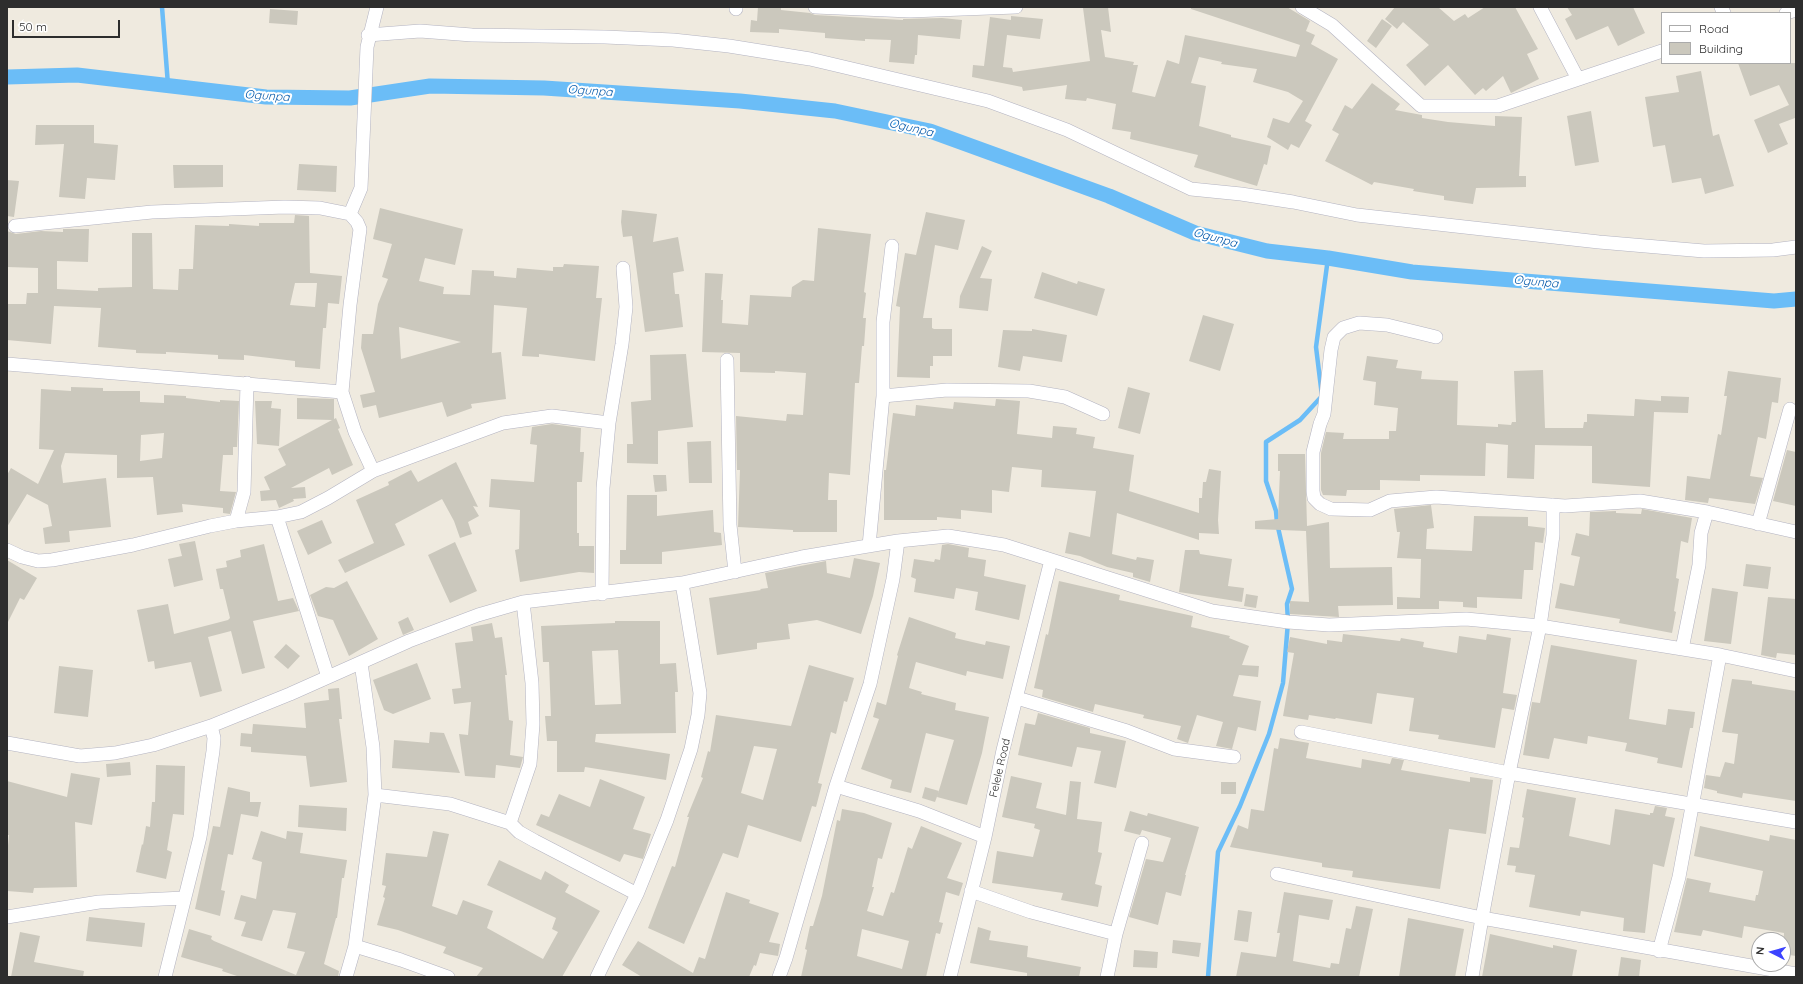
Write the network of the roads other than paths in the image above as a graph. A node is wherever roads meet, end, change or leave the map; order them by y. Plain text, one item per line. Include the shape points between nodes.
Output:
1 (377, 7) edge
2 (815, 7) edge
3 (1016, 7) edge
4 (1302, 7) edge
5 (1540, 7) edge
6 (368, 41) junction
7 (1661, 51) edge
8 (1578, 79) junction
9 (350, 214) junction
10 (15, 226) dead end
11 (892, 246) dead end
12 (1796, 247) edge
13 (622, 268) dead end
14 (1436, 338) dead end
15 (727, 360) dead end
16 (7, 364) edge
17 (247, 383) junction
18 (342, 392) junction
19 (883, 396) junction
20 (1790, 409) dead end
21 (1103, 414) dead end
22 (609, 423) junction
23 (373, 471) junction
24 (1553, 505) junction
25 (1706, 512) junction
26 (277, 517) junction
27 (236, 521) junction
28 (1758, 524) junction
29 (1796, 532) edge
30 (898, 541) junction
31 (869, 546) junction
32 (7, 550) edge
33 (1051, 560) junction
34 (735, 572) junction
35 (682, 583) junction
36 (602, 594) junction
37 (523, 602) junction
38 (1540, 626) junction
39 (1682, 649) junction
40 (1720, 656) junction
41 (361, 662) junction
42 (1796, 671) edge
43 (328, 677) junction
44 (1017, 698) junction
45 (211, 726) junction
46 (1300, 732) dead end
47 (8, 746) edge
48 (1234, 757) dead end
49 (1509, 773) junction
50 (836, 786) junction
51 (375, 795) junction
52 (1691, 805) junction
53 (1796, 822) edge
54 (510, 823) junction
55 (985, 837) junction
56 (1142, 843) dead end
57 (1277, 874) dead end
58 (972, 891) junction
59 (638, 894) junction
60 (184, 898) junction
61 (7, 917) edge
62 (1482, 918) junction
63 (1116, 934) junction
64 (355, 946) junction
65 (1659, 951) junction
66 (1796, 974) edge
67 (165, 977) edge
68 (346, 977) edge
69 (448, 977) edge
70 (597, 977) edge
71 (779, 977) edge
72 (950, 977) edge
73 (1107, 977) edge
74 (1472, 977) edge

1 - 6 street
2 - 3 street via 910,11
4 - 8 street via 1332,25 1422,106 1498,106
5 - 8 street
6 - 9 street via 361,188
6 - 12 street via 420,31 472,35 673,40 728,46 810,59 988,101 1067,130 1191,189 1293,202 1357,215 1600,242 1704,251
7 - 8 street
9 - 10 street via 320,208 285,207 152,212
9 - 18 street via 360,229
11 - 19 street via 883,322
13 - 22 street via 625,315
14 - 24 street via 1386,325 1359,323 1343,328 1334,337 1324,414 1313,452 1314,498 1331,509 1370,510 1390,501 1436,497
15 - 34 street via 730,525
16 - 17 street
17 - 18 street
17 - 27 street via 244,492
18 - 23 street via 355,432
19 - 21 street via 947,390 1029,391 1065,397
19 - 31 street
20 - 28 street
22 - 23 street via 552,416 503,423
22 - 36 street via 603,488
23 - 26 street via 301,512
24 - 25 street via 1640,501
24 - 38 street via 1552,534
25 - 28 street
25 - 39 street via 1701,533 1699,565
26 - 27 street
26 - 43 street
27 - 32 street via 133,545 52,560 38,561
28 - 29 street
30 - 31 street
30 - 33 street via 948,536 1004,545
30 - 50 street via 893,579 870,684
31 - 34 street
33 - 38 street via 1212,611 1329,625 1466,619
33 - 44 street, Felele Road
34 - 35 street
35 - 36 street
35 - 59 street via 700,693 698,714 691,749
36 - 37 street
37 - 41 street via 409,641
37 - 54 street via 532,683 533,724 530,764
38 - 39 street
38 - 49 street
39 - 40 street
40 - 42 street
40 - 52 street
41 - 43 street
41 - 51 street via 373,747
43 - 45 street
44 - 48 street via 1127,731 1174,749
44 - 55 street, Felele Road
45 - 47 street via 153,745 115,753 80,756
45 - 60 street via 214,738 208,792 200,837
46 - 49 street
49 - 52 street
49 - 62 street
50 - 55 street via 919,811
50 - 71 street
51 - 54 street via 450,804
51 - 64 street
52 - 53 street
52 - 65 street via 1679,877
54 - 59 street via 519,832 535,841
55 - 58 street, Felele Road
56 - 63 street
57 - 62 street
58 - 63 street via 1031,912
58 - 72 street, Felele Road
59 - 70 street
60 - 61 street via 99,902
60 - 67 street
62 - 65 street
62 - 74 street
63 - 73 street
64 - 68 street
64 - 69 street
65 - 66 street

